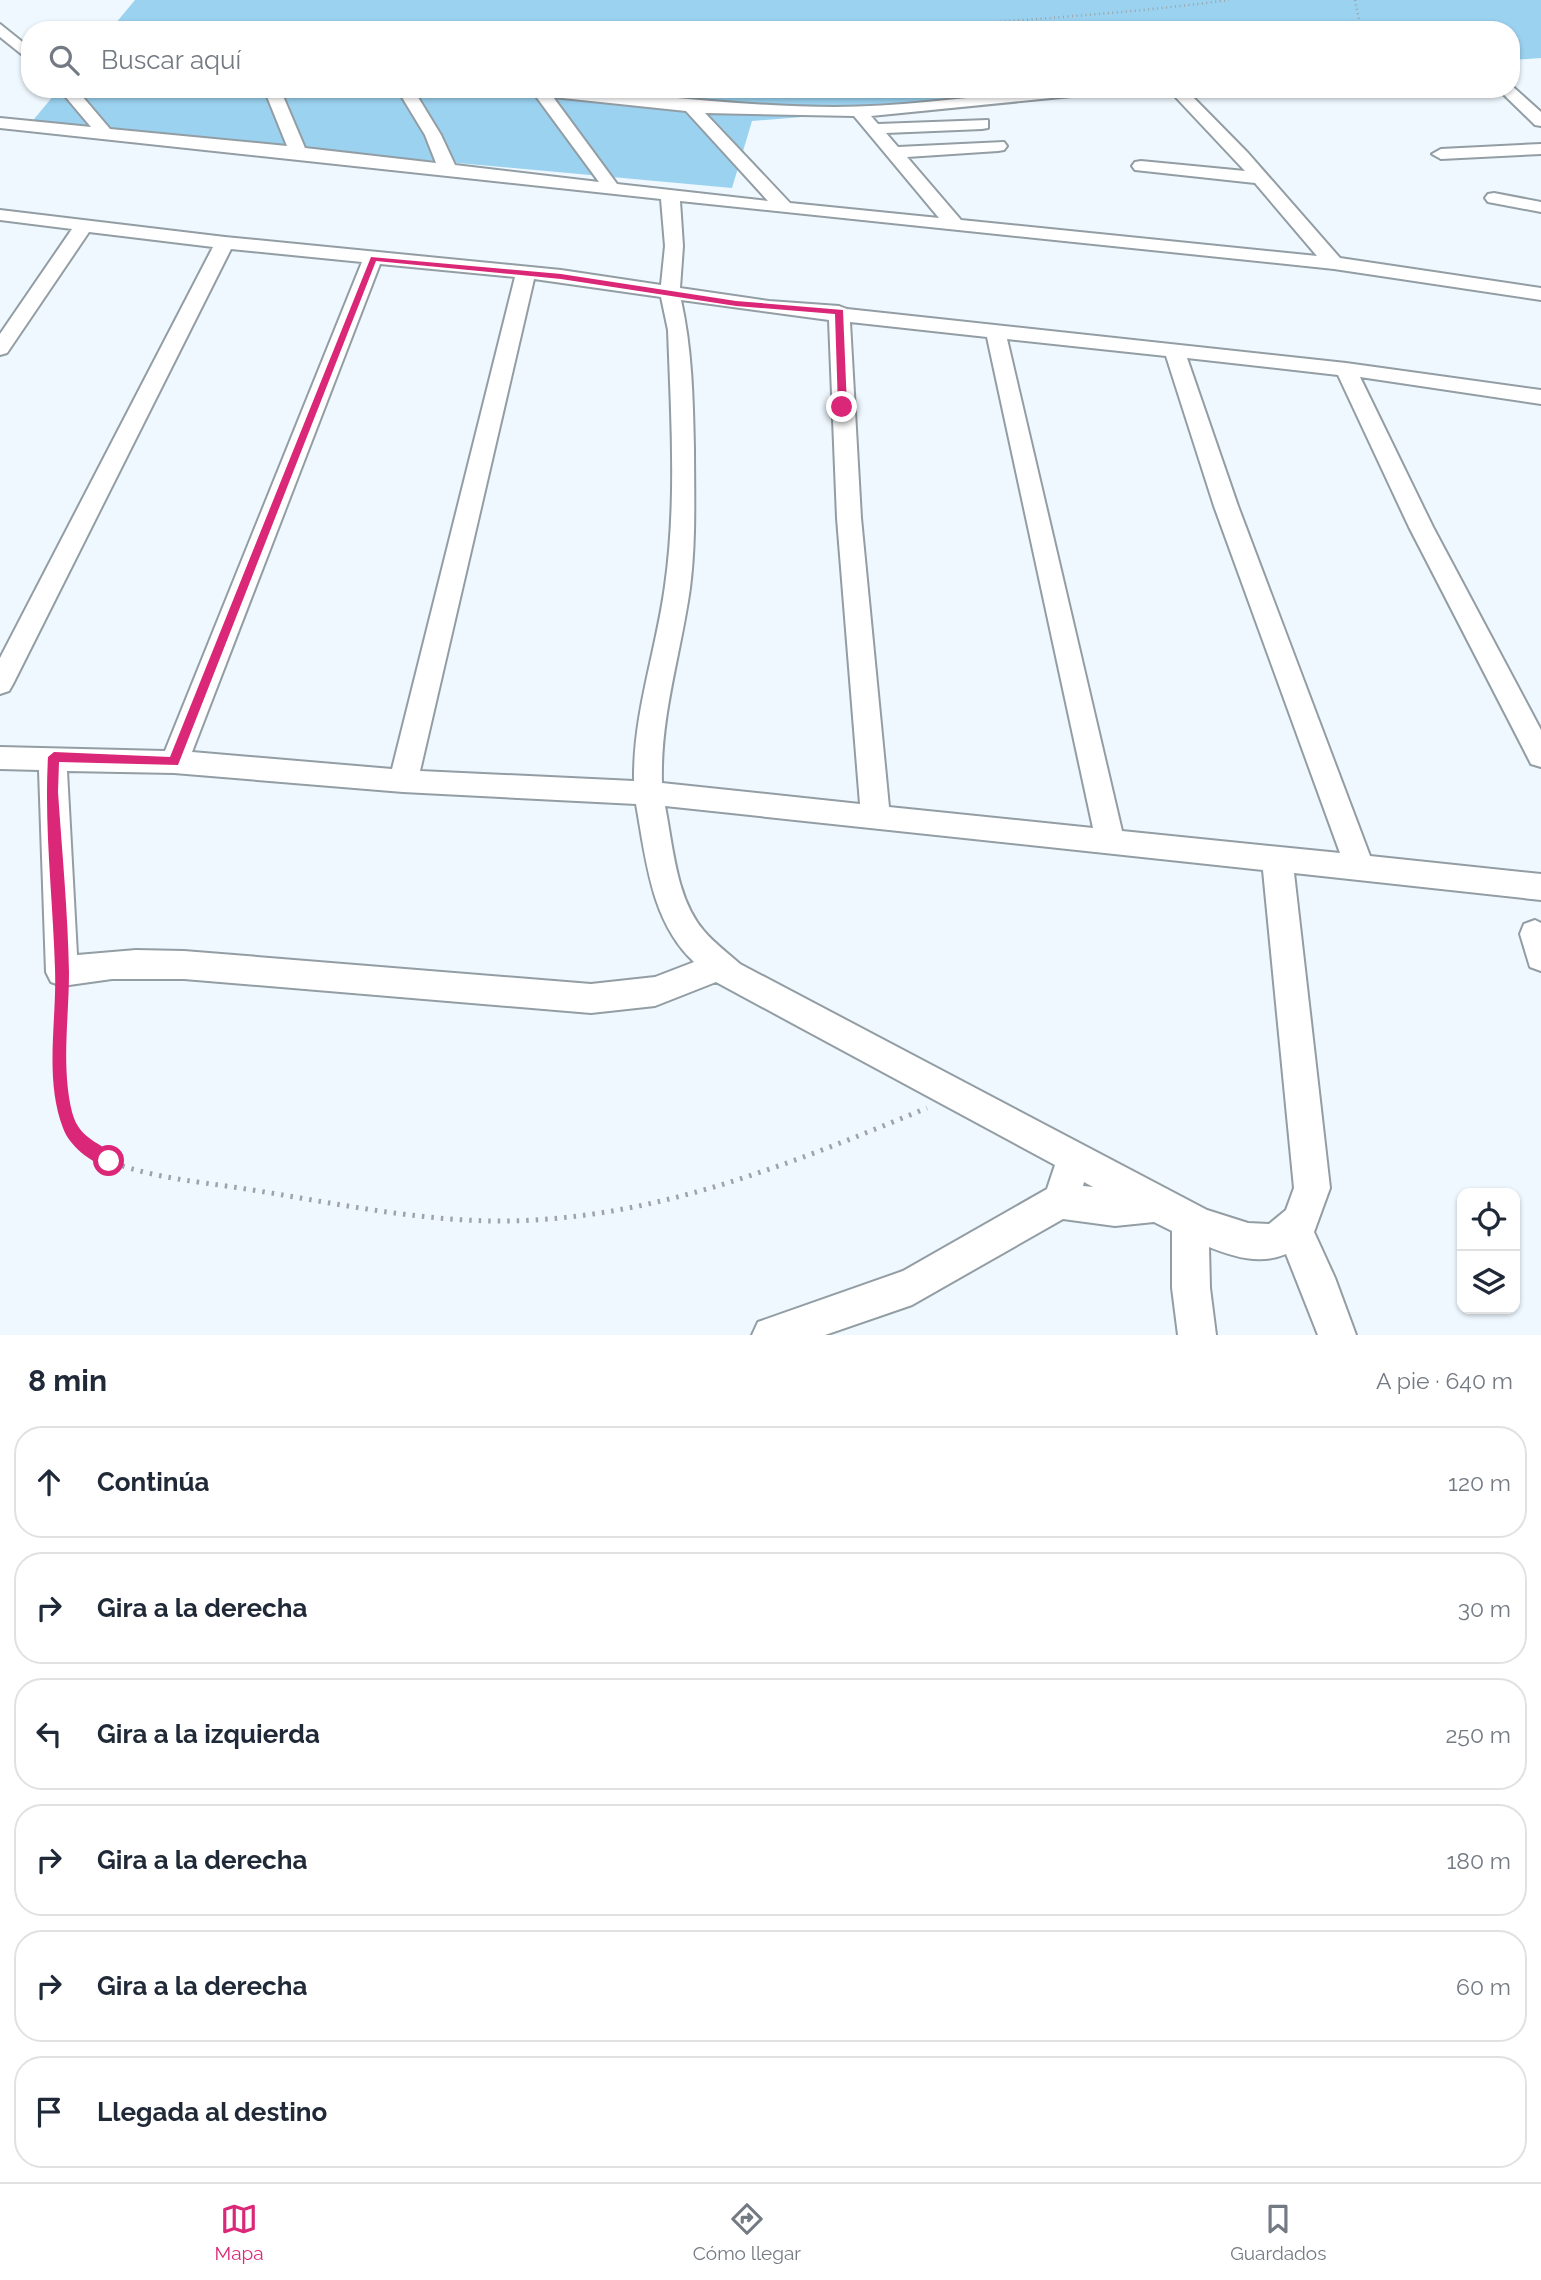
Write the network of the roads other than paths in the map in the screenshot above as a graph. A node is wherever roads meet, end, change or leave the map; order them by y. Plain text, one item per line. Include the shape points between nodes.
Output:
1 (0, 29) edge
2 (21, 48) edge
3 (75, 98) edge
4 (276, 98) edge
5 (410, 98) edge
6 (540, 98) edge
7 (616, 98) edge
8 (991, 98) edge
9 (1184, 98) edge
10 (1516, 98) edge
11 (689, 105) junction
12 (857, 110) junction
13 (1541, 121) edge
14 (0, 123) edge
15 (982, 124) dead end
16 (873, 129) junction
17 (104, 132) junction
18 (998, 146) dead end
19 (1541, 149) edge
20 (298, 153) junction
21 (893, 153) junction
22 (1441, 154) dead end
23 (1141, 166) dead end
24 (448, 170) junction
25 (1259, 178) junction
26 (608, 188) junction
27 (670, 195) junction
28 (1494, 198) dead end
29 (1541, 207) edge
30 (785, 208) junction
31 (0, 215) edge
32 (84, 225) junction
33 (955, 225) junction
34 (225, 243) junction
35 (373, 258) junction
36 (1334, 263) junction
37 (526, 272) junction
38 (670, 293) junction
39 (1541, 294) edge
40 (839, 312) junction
41 (996, 332) junction
42 (0, 349) edge
43 (1174, 350) junction
44 (1346, 369) junction
45 (1534, 396) edge
46 (1541, 416) edge
47 (0, 684) edge
48 (1541, 756) edge
49 (54, 757) junction
50 (0, 758) edge
51 (174, 762) junction
52 (403, 780) junction
53 (648, 793) junction
54 (876, 817) junction
55 (1110, 841) junction
56 (1277, 858) junction
57 (1360, 866) junction
58 (1541, 887) edge
59 (718, 966) junction
60 (62, 972) joint
61 (1075, 1158) junction
62 (1060, 1201) junction
63 (1174, 1212) junction
64 (1293, 1229) junction
65 (771, 1335) edge
66 (1197, 1335) edge
67 (1337, 1335) edge

1 - 2 street
3 - 17 street
4 - 20 street
5 - 24 street
6 - 26 street via 608,182
7 - 11 street
8 - 12 street
9 - 25 street
10 - 13 street
11 - 12 street
11 - 30 street
12 - 16 street
14 - 17 street
15 - 16 street
16 - 21 street
17 - 20 street
18 - 21 street
19 - 22 street
20 - 24 street
21 - 33 street
23 - 25 street
24 - 26 street
25 - 36 street
26 - 27 street
27 - 30 street
27 - 38 street via 674,246
28 - 29 street
30 - 33 street
31 - 32 street
32 - 34 street
32 - 42 street
33 - 36 street
34 - 35 street
34 - 47 street
35 - 37 street
35 - 51 street
36 - 39 street
37 - 38 street
37 - 52 street
38 - 40 street
38 - 53 street via 678,330 683,534 647,743
40 - 41 street
40 - 54 street via 849,518
41 - 43 street
41 - 55 street
43 - 44 street
43 - 57 street via 1222,494
44 - 45 street
44 - 48 street via 1421,527
45 - 46 street
49 - 50 street
49 - 51 street
49 - 60 street
51 - 52 street
52 - 53 street
53 - 54 street
53 - 59 street via 671,901 692,940
54 - 55 street
55 - 56 street
56 - 57 street
56 - 64 street via 1312,1188 1306,1212
57 - 58 street
59 - 60 street via 650,992 581,1001 165,962
59 - 61 street via 954,1097
61 - 62 street
61 - 63 street
62 - 63 street
62 - 65 street via 912,1286
63 - 64 street via 1235,1240 1269,1242
63 - 66 street
64 - 67 street

